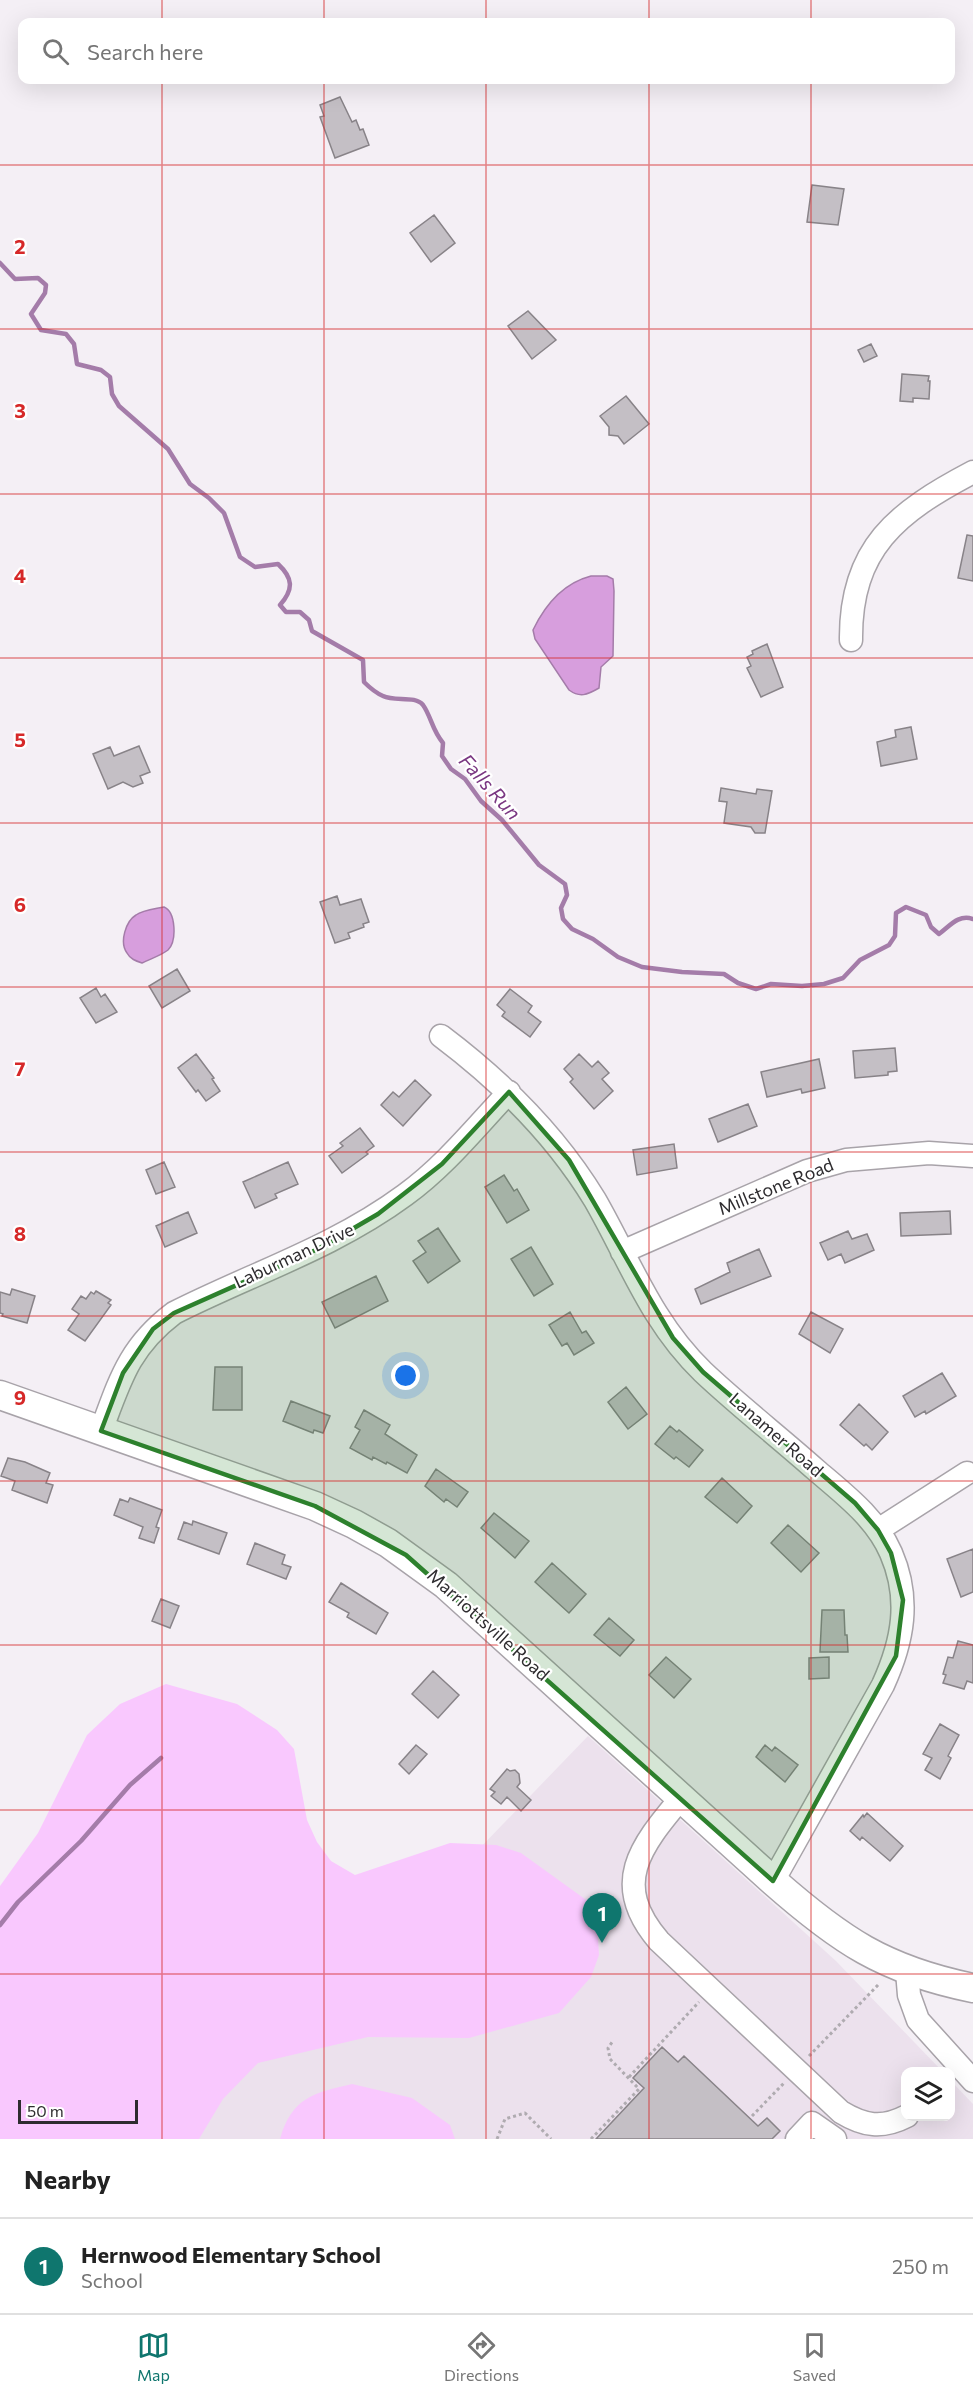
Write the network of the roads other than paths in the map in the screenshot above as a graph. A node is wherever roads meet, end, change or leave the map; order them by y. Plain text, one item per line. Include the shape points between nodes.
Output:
1 (973, 472) edge
2 (851, 640) dead end
3 (441, 1036) dead end
4 (510, 1092) junction
5 (973, 1156) edge
6 (622, 1252) junction
7 (0, 1395) edge
8 (101, 1431) junction
9 (967, 1473) dead end
10 (878, 1530) junction
11 (681, 1798) junction
12 (773, 1881) junction
13 (907, 1971) junction
14 (973, 1988) edge
15 (961, 2074) edge
16 (901, 2120) edge
17 (797, 2139) edge
18 (835, 2139) edge

1 - 2 street via 904,514 874,547 854,594
3 - 4 street, Lanamer Road
4 - 6 street, Lanamer Road via 569,1160
4 - 8 street, Laburman Drive via 442,1164 378,1214 318,1249 174,1313 153,1329 123,1373
5 - 6 street, Millstone Road via 928,1153 846,1161 807,1171
6 - 10 street, Lanamer Road via 648,1304 702,1372 855,1503
7 - 8 main road, Marriottsville Road
8 - 11 main road, Marriottsville Road via 299,1500 388,1543 446,1585
9 - 10 street
10 - 12 street, Lanamer Road via 891,1553 903,1600 896,1656
11 - 12 main road, Marriottsville Road
11 - 16 street via 646,1842 637,1861 635,1900 648,1928 841,2112 854,2120 881,2126
12 - 13 main road, Marriottsville Road via 839,1935
13 - 14 main road, Marriottsville Road
13 - 15 street via 909,1995 918,2020
17 - 18 street via 812,2123

